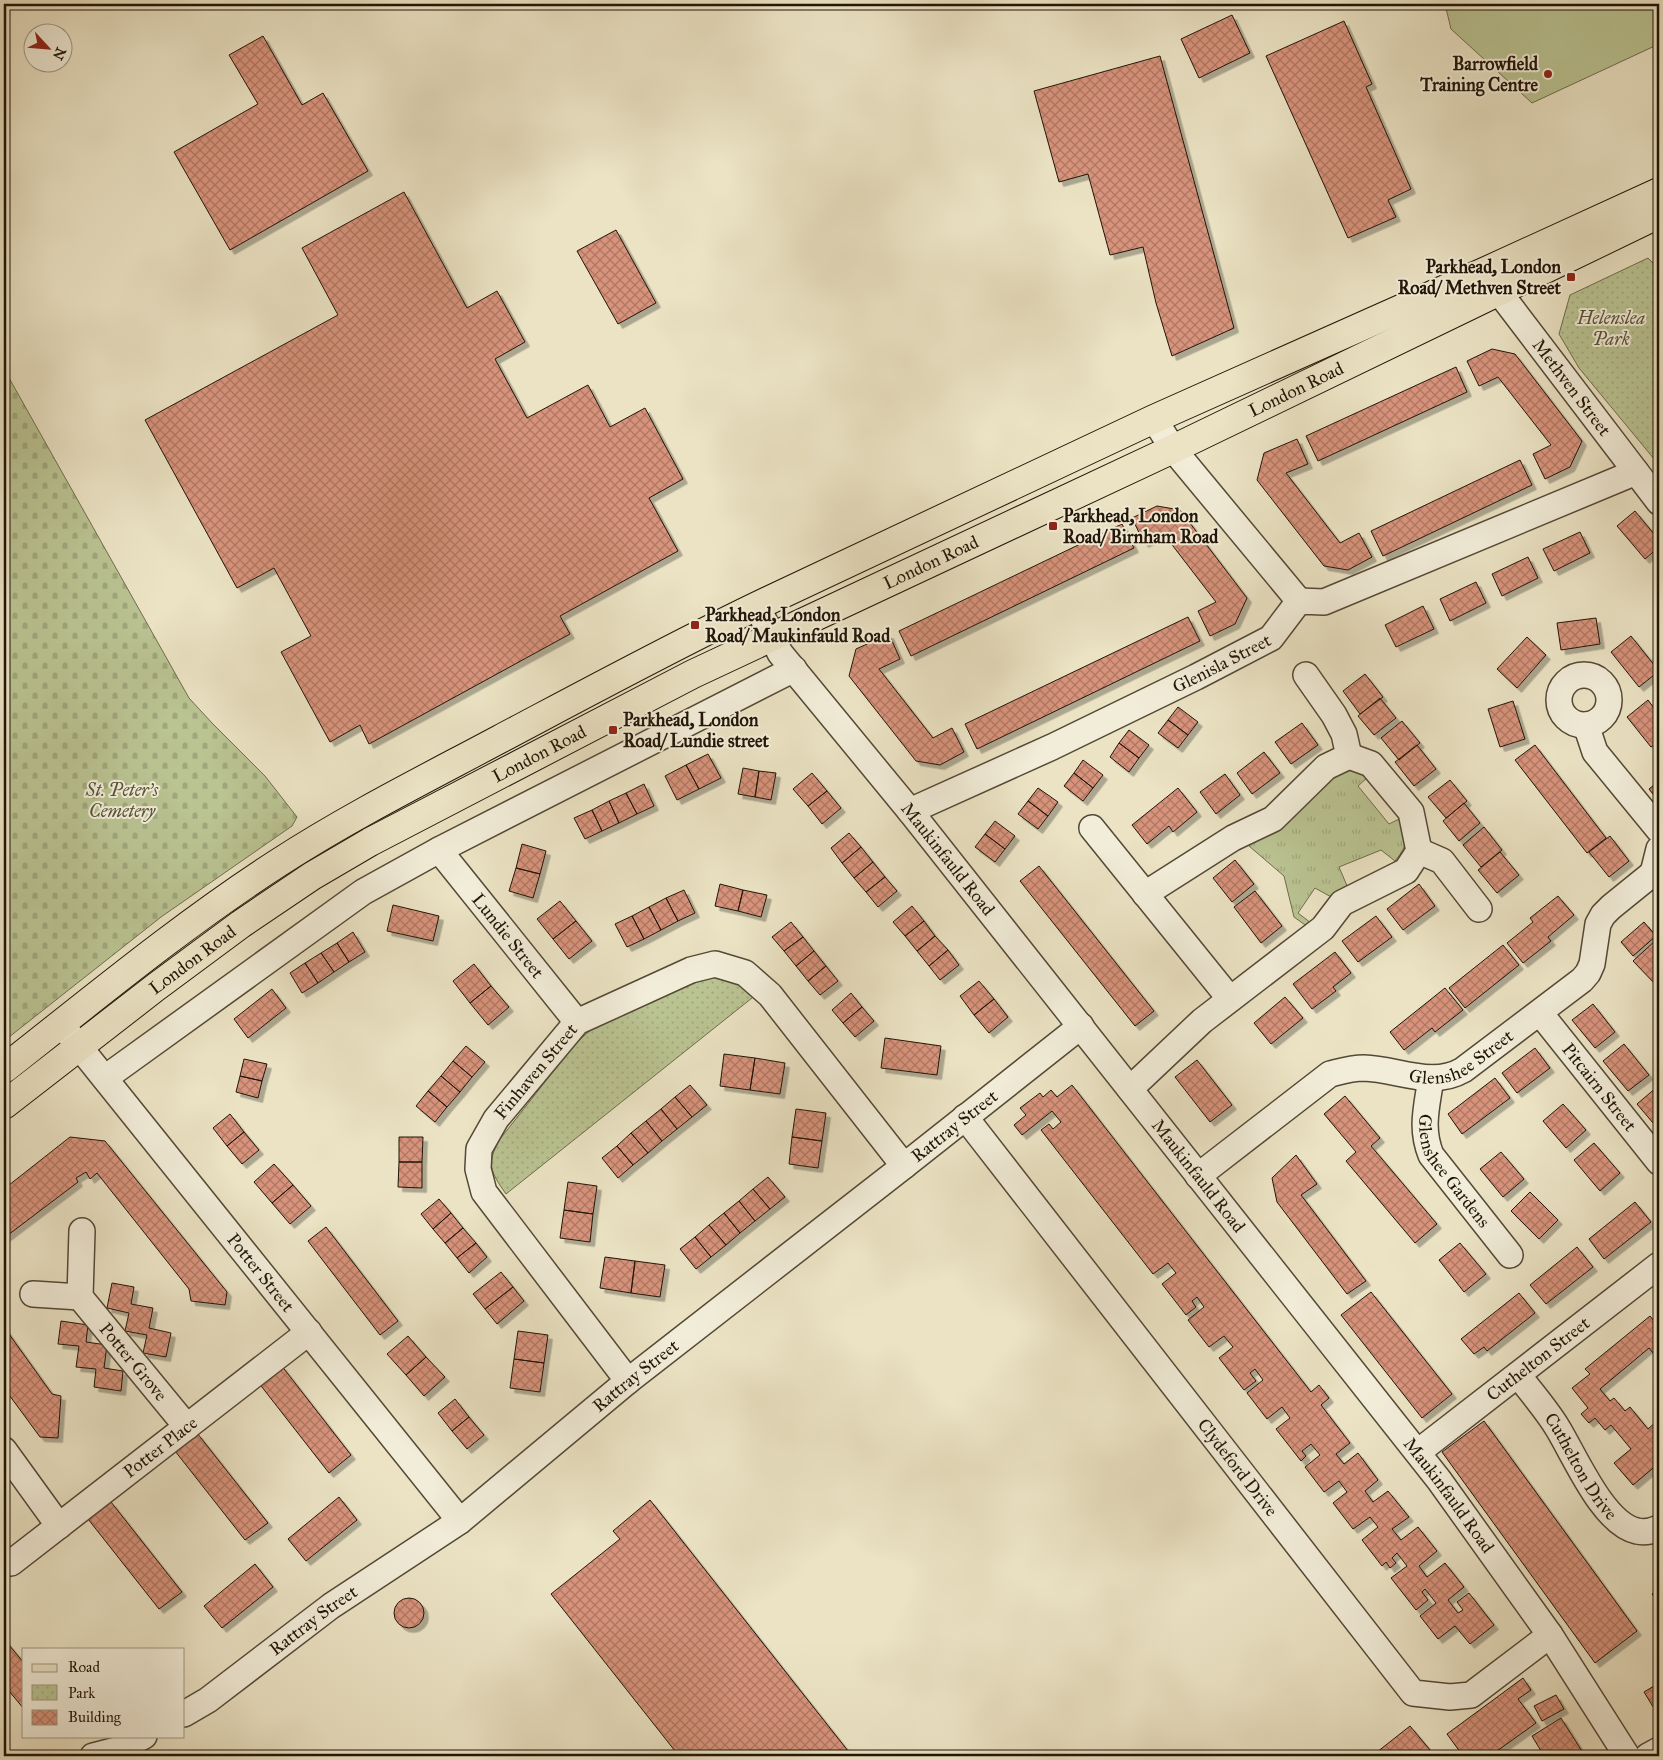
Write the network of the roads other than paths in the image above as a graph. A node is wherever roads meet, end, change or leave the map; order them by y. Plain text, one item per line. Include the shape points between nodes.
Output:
1 (1659, 192) edge
2 (1659, 214) edge
3 (1493, 281) junction
4 (1154, 419) junction
5 (1173, 449) junction
6 (1636, 472) junction
7 (1659, 502) edge
8 (1299, 601) junction
9 (757, 606) junction
10 (772, 636) junction
11 (794, 669) junction
12 (1306, 674) dead end
13 (1586, 725) dead end
14 (1349, 756) junction
15 (910, 811) junction
16 (1092, 828) dead end
17 (1659, 830) edge
18 (1659, 849) edge
19 (439, 850) junction
20 (1418, 851) junction
21 (1656, 877) edge
22 (1145, 894) junction
23 (1479, 909) dead end
24 (1230, 999) junction
25 (1540, 1013) junction
26 (577, 1022) junction
27 (61, 1024) junction
28 (1081, 1026) junction
29 (79, 1046) junction
30 (4, 1069) edge
31 (105, 1078) junction
32 (1431, 1078) junction
33 (1130, 1089) junction
34 (4, 1105) edge
35 (966, 1117) junction
36 (1659, 1162) edge
37 (904, 1166) junction
38 (1198, 1176) junction
39 (82, 1231) dead end
40 (1510, 1255) dead end
41 (1659, 1265) edge
42 (33, 1294) dead end
43 (80, 1297) junction
44 (309, 1332) junction
45 (1518, 1375) junction
46 (628, 1381) junction
47 (187, 1427) junction
48 (4, 1450) edge
49 (1418, 1452) junction
50 (460, 1521) junction
51 (59, 1526) junction
52 (1659, 1528) edge
53 (11, 1563) dead end
54 (1550, 1634) junction
55 (185, 1713) edge
56 (140, 1738) edge
57 (1659, 1750) edge
58 (93, 1756) edge
59 (1627, 1756) edge
60 (1648, 1756) edge

1 - 3 main road, London Road
2 - 3 main road, London Road
3 - 4 main road, London Road
3 - 5 main road, London Road
3 - 6 street, Methven Street
4 - 5 street
4 - 9 main road, London Road
5 - 8 street
5 - 10 main road, London Road
6 - 7 street, Methven Street
6 - 8 street via 1324,602
8 - 15 street, Glenisla Street via 1271,638 1052,747
9 - 10 street, Maukinfauld Road
9 - 27 main road, London Road via 324,834 210,911
10 - 11 street, Maukinfauld Road via 780,653
10 - 29 main road, London Road via 345,856 241,924
11 - 15 street, Maukinfauld Road
11 - 19 street
12 - 14 street via 1334,714 1344,734
13 - 17 street via 1596,752
14 - 20 street via 1371,764 1411,812
14 - 22 street via 1326,767 1273,819 1233,838
15 - 28 street, Maukinfauld Road
16 - 22 street
18 - 21 street, Glenshee Street
19 - 26 street, Lundie Street
19 - 31 street via 363,892
20 - 23 street via 1442,861
20 - 24 street via 1406,871 1342,903 1323,928
21 - 25 street, Glenshee Street via 1603,915 1598,924 1588,974
22 - 24 street
24 - 33 street
25 - 32 street, Glenshee Street via 1453,1076
25 - 36 street, Pitcairn Street
26 - 37 street, Finhaven Street via 691,970 716,964 746,973 770,994
26 - 46 street, Finhaven Street via 496,1119 479,1149 478,1169 484,1192
27 - 29 street, Potter Street
27 - 30 main road, London Road
28 - 33 street, Maukinfauld Road
28 - 35 street, Rattray Street
29 - 31 street, Potter Street
29 - 34 main road, London Road
31 - 44 street, Potter Street
32 - 38 street, Glenshee Street via 1366,1068 1330,1074
32 - 40 street, Glenshee Gardens via 1424,1131 1431,1155
33 - 38 street, Maukinfauld Road
35 - 37 street, Rattray Street
35 - 54 street, Clydeford Drive via 1413,1693 1450,1697 1471,1694
37 - 46 street, Rattray Street
38 - 49 street, Maukinfauld Road
39 - 43 street
41 - 45 street, Cuthelton Street
42 - 43 street
43 - 47 street, Potter Grove
44 - 47 street, Potter Place
44 - 50 street, Potter Street
45 - 49 street, Cuthelton Street
45 - 52 street, Cuthelton Drive via 1550,1417 1611,1515 1637,1532
46 - 50 street, Rattray Street
47 - 51 street, Potter Place
48 - 51 street
49 - 54 street, Maukinfauld Road
50 - 55 street, Rattray Street via 331,1606 208,1700
51 - 53 street, Potter Place
54 - 59 street, Maukinfauld Road
56 - 58 street via 120,1749
57 - 60 street

